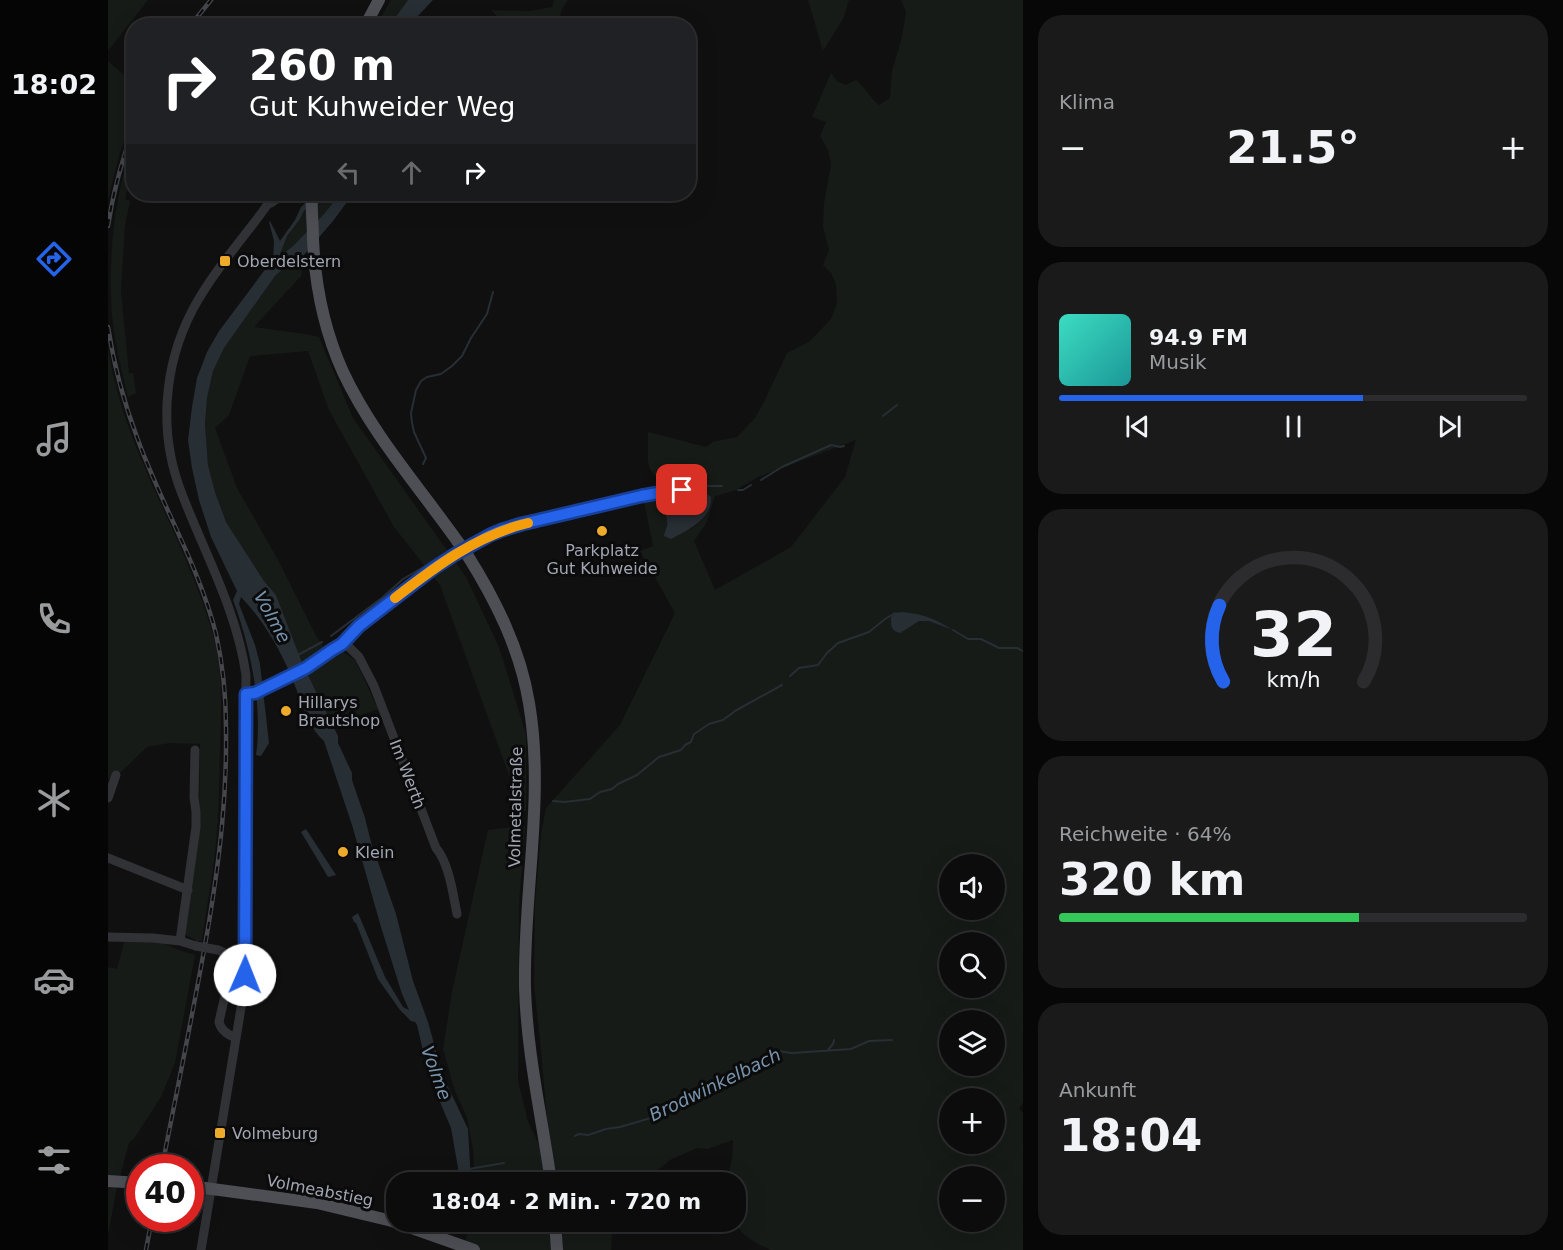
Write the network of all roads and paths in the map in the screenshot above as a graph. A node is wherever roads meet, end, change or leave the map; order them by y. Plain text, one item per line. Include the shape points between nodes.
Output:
1 (380, 0) edge
2 (370, 18) edge
3 (270, 201) edge
4 (274, 201) edge
5 (312, 201) edge
6 (267, 206) junction
7 (696, 489) dead end
8 (342, 644) junction
9 (250, 693) junction
10 (195, 750) dead end
11 (117, 776) dead end
12 (108, 798) edge
13 (108, 858) edge
14 (188, 890) junction
15 (457, 914) dead end
16 (108, 937) edge
17 (180, 941) junction
18 (236, 1038) junction
19 (549, 1172) edge
20 (108, 1181) edge
21 (126, 1182) edge
22 (204, 1188) edge
23 (555, 1232) edge
24 (201, 1250) edge
25 (474, 1250) edge
26 (556, 1250) edge

1 - 2 main road
3 - 6 street
4 - 6 street
5 - 19 main road, Volmetalstraße, bridge via 316,283 347,380 376,430 485,584 507,627 520,666 534,751 525,949 527,1019
6 - 9 street via 193,309 171,364 167,407 169,447 178,484 236,627
7 - 8 street via 650,495 502,530 434,568 359,626
8 - 9 street via 306,668
8 - 15 street, Im Werth via 359,657 374,686 440,853
9 - 18 street via 244,846 246,963
10 - 14 street via 196,827
11 - 12 street
13 - 14 street
14 - 17 street
16 - 17 street
17 - 18 street, bridge via 218,950 230,960 232,971 219,1023 224,1032
18 - 24 street
20 - 21 main road
22 - 25 main road, Volmeabstieg, bridge via 316,1203 392,1221
23 - 26 main road

